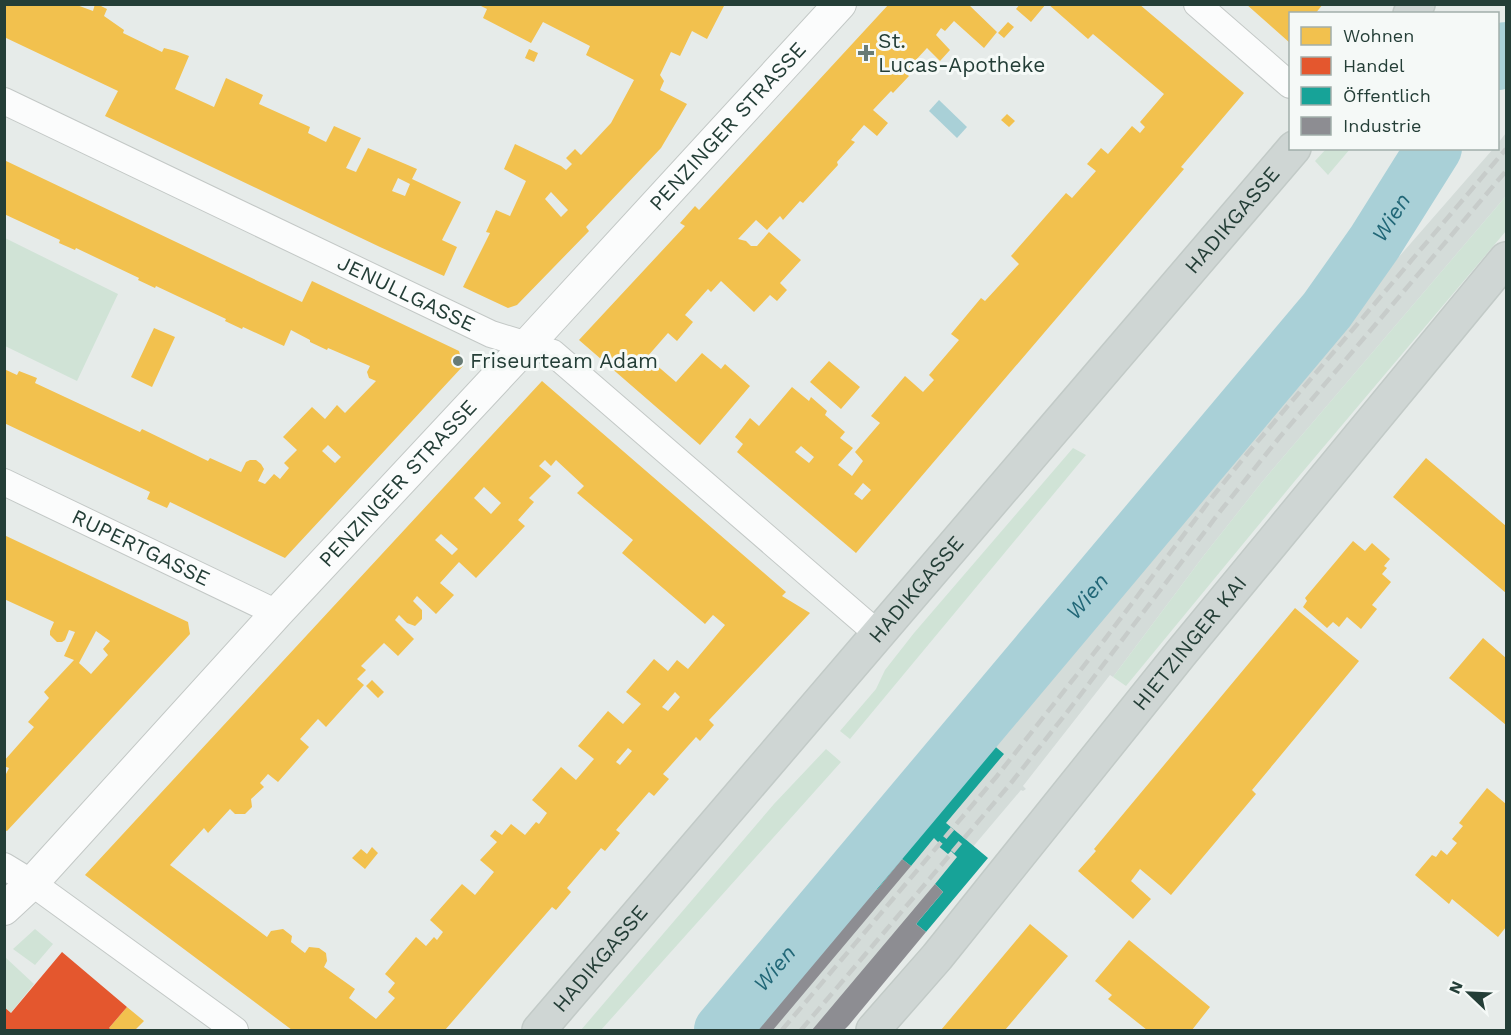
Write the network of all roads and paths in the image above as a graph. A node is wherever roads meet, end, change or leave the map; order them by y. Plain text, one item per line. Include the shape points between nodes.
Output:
1 (840, 4) edge
2 (1197, 4) edge
3 (1289, 85) edge
4 (4, 101) edge
5 (1292, 150) edge
6 (1506, 259) edge
7 (527, 345) junction
8 (4, 482) edge
9 (277, 613) junction
10 (878, 634) junction
11 (4, 866) edge
12 (32, 883) junction
13 (4, 909) edge
14 (234, 1030) edge
15 (539, 1030) edge
16 (873, 1030) edge

1 - 7 street, PENZINGER STRASSE
2 - 3 street
4 - 7 street, JENULLGASSE via 491,334
5 - 10 main road, HADIKGASSE
6 - 16 main road, HIETZINGER KAI via 937,957
7 - 9 street, PENZINGER STRASSE
7 - 10 street, JENULLGASSE via 554,353
8 - 9 street, RUPERTGASSE
9 - 12 street, PENZINGER STRASSE
10 - 15 main road, HADIKGASSE
11 - 12 street
12 - 13 street, PENZINGER STRASSE
12 - 14 street

